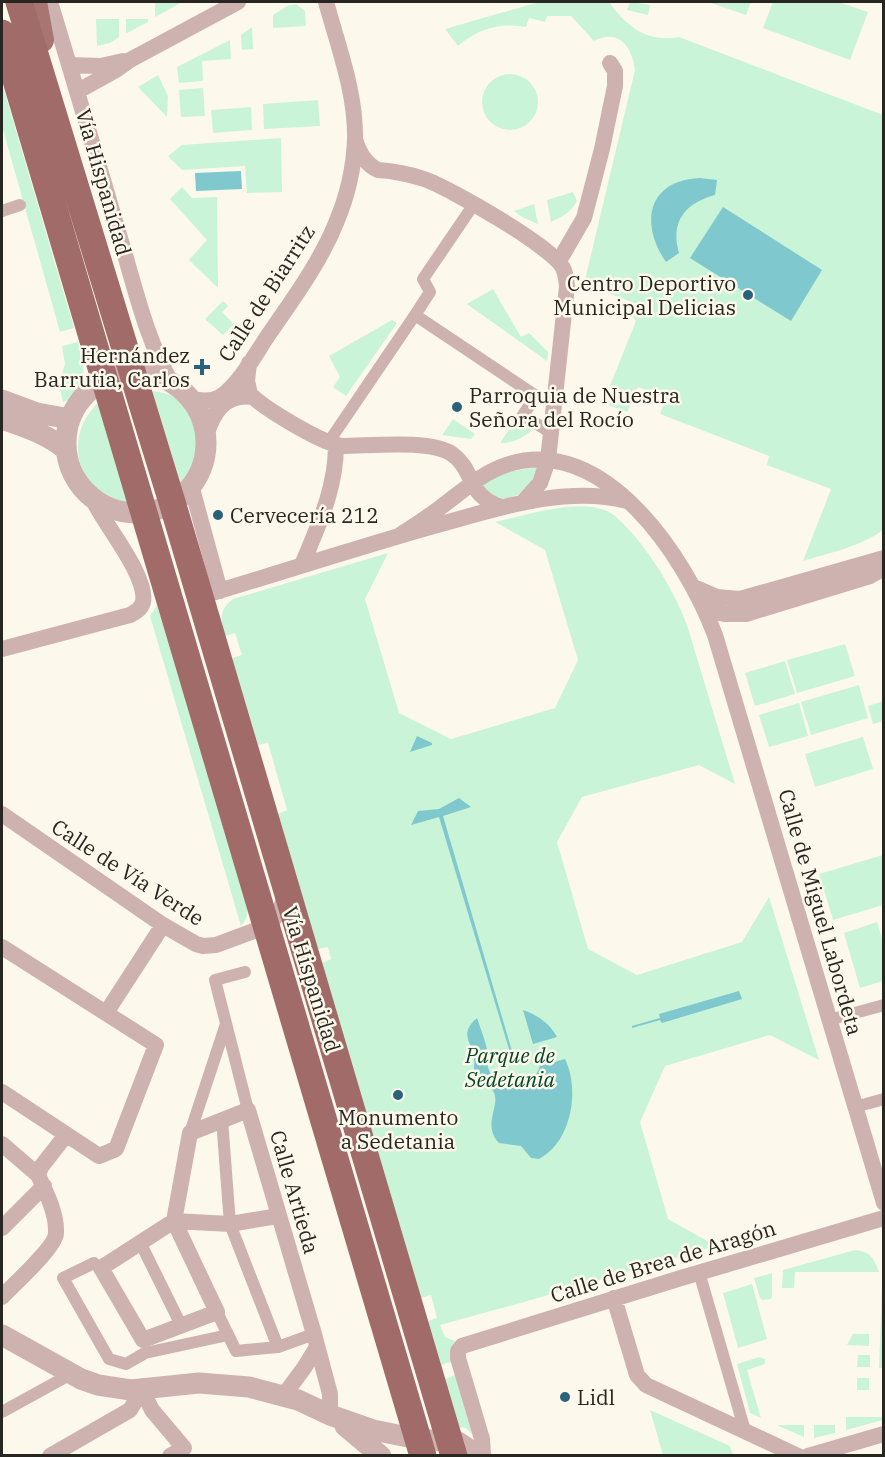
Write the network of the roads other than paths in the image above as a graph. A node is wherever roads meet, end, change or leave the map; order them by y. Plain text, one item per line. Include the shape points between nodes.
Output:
1 (19, 2) edge
2 (34, 2) edge
3 (50, 2) edge
4 (238, 2) edge
5 (326, 2) edge
6 (2, 33) edge
7 (130, 60) junction
8 (610, 63) dead end
9 (70, 65) junction
10 (78, 91) junction
11 (52, 109) junction
12 (355, 139) junction
13 (378, 170) junction
14 (348, 190) junction
15 (474, 204) junction
16 (20, 205) dead end
17 (2, 211) edge
18 (559, 261) junction
19 (415, 315) junction
20 (124, 344) junction
21 (159, 362) junction
22 (249, 363) junction
23 (132, 374) junction
24 (105, 381) junction
25 (172, 384) junction
26 (253, 397) junction
27 (189, 398) junction
28 (2, 400) edge
29 (2, 419) edge
30 (70, 419) junction
31 (551, 433) junction
32 (206, 438) junction
33 (332, 444) junction
34 (66, 450) junction
35 (548, 460) junction
36 (471, 482) junction
37 (181, 494) junction
38 (93, 500) junction
39 (627, 501) junction
40 (523, 502) junction
41 (502, 507) junction
42 (144, 512) junction
43 (400, 535) junction
44 (884, 558) edge
45 (302, 565) junction
46 (884, 568) edge
47 (694, 587) junction
48 (209, 594) junction
49 (740, 599) junction
50 (705, 607) junction
51 (724, 614) junction
52 (715, 634) junction
53 (2, 650) edge
54 (2, 814) edge
55 (286, 894) junction
56 (163, 925) junction
57 (267, 926) junction
58 (2, 947) edge
59 (245, 972) dead end
60 (884, 1005) edge
61 (106, 1013) junction
62 (829, 1020) junction
63 (226, 1024) junction
64 (2, 1092) edge
65 (884, 1099) edge
66 (855, 1107) junction
67 (248, 1110) junction
68 (222, 1120) junction
69 (190, 1134) junction
70 (66, 1135) junction
71 (4, 1150) edge
72 (41, 1181) junction
73 (884, 1203) edge
74 (278, 1216) junction
75 (884, 1218) edge
76 (174, 1221) junction
77 (230, 1224) junction
78 (2, 1228) edge
79 (140, 1242) junction
80 (97, 1265) junction
81 (699, 1272) junction
82 (2, 1297) edge
83 (614, 1298) junction
84 (217, 1312) junction
85 (181, 1326) junction
86 (228, 1335) junction
87 (5, 1341) edge
88 (315, 1341) junction
89 (278, 1347) junction
90 (71, 1374) junction
91 (142, 1390) junction
92 (284, 1395) junction
93 (405, 1396) junction
94 (2, 1412) edge
95 (330, 1415) junction
96 (373, 1430) junction
97 (745, 1431) junction
98 (884, 1434) edge
99 (420, 1447) edge
100 (452, 1448) edge
101 (181, 1453) edge
102 (55, 1454) edge
103 (381, 1455) edge
104 (481, 1455) edge
105 (798, 1455) edge
106 (808, 1455) edge

1 - 11 highway, Vía Hispanidad
2 - 11 main road
3 - 9 street, Vía Hispanidad
4 - 7 street
5 - 12 street, Calle de Biarritz via 348,84
6 - 24 highway, Vía Hispanidad
7 - 9 street via 101,66
7 - 10 street
8 - 18 street via 615,71 615,86 585,218
9 - 10 street, Vía Hispanidad
10 - 21 street, Vía Hispanidad
11 - 20 highway, Vía Hispanidad
12 - 13 street via 363,158
12 - 14 street, Calle de Biarritz
13 - 14 street via 364,175
13 - 15 street via 424,179
14 - 22 street, Calle de Biarritz via 320,258
15 - 18 street
15 - 19 street via 423,279 430,292
16 - 17 street
18 - 31 street via 567,286
19 - 31 street via 536,396 523,415
19 - 33 street
20 - 21 street
20 - 23 highway, Vía Hispanidad
21 - 25 street, Vía Hispanidad
22 - 26 street via 247,386
22 - 27 street, Calle de Biarritz via 220,397
23 - 24 street, Vía Hispanidad
23 - 25 street, Vía Hispanidad
23 - 37 highway, Vía Hispanidad
24 - 30 street, Vía Hispanidad via 90,391
24 - 42 highway, Vía Hispanidad
25 - 27 street, Vía Hispanidad
26 - 32 street, Calle de Biarritz via 236,397 221,406
26 - 33 street
27 - 32 street, Vía Hispanidad via 198,410
28 - 30 street via 37,413
29 - 34 street
30 - 34 street, Vía Hispanidad
31 - 35 street
32 - 37 street, Vía Hispanidad via 202,463
33 - 36 street via 439,448 458,459
33 - 45 street via 336,468
34 - 38 street, Vía Hispanidad via 75,478
35 - 36 street, Calle de Miguel Labordeta via 507,465
35 - 39 street, Calle de Miguel Labordeta via 586,471 616,489
35 - 40 street via 540,483
36 - 41 street via 486,500
36 - 43 street, Calle de Miguel Labordeta
37 - 42 street, Vía Hispanidad
37 - 48 highway, Vía Hispanidad
38 - 42 street, Vía Hispanidad via 123,513
38 - 53 street via 128,557 142,589 140,609
39 - 40 street, Calle de Miguel Labordeta via 595,496
39 - 47 street, Calle de Miguel Labordeta via 661,537
40 - 41 street, Calle de Miguel Labordeta
41 - 43 street, Calle de Miguel Labordeta
42 - 57 highway, Vía Hispanidad
43 - 45 street, Calle de Miguel Labordeta
44 - 49 street
45 - 48 street, Calle de Miguel Labordeta
46 - 51 street via 870,576 753,612
47 - 49 street via 717,597
47 - 50 street, Calle de Miguel Labordeta
48 - 55 highway, Vía Hispanidad
49 - 51 street
50 - 51 street
50 - 52 street, Calle de Miguel Labordeta
51 - 52 street
52 - 62 street, Calle de Miguel Labordeta
54 - 56 street, Calle de Vía Verde
55 - 57 street
55 - 100 highway, Vía Hispanidad
56 - 57 street, Calle de Vía Verde via 202,946
56 - 61 street
57 - 93 highway, Vía Hispanidad
58 - 61 street
59 - 63 street via 215,980
60 - 62 street
61 - 70 street via 156,1046 116,1149 99,1156
62 - 66 street, Calle de Miguel Labordeta
63 - 67 street
63 - 69 street
64 - 70 street
65 - 66 street
66 - 73 street, Calle de Miguel Labordeta
67 - 68 street, Calle Artieda
67 - 74 street, Calle Artieda
68 - 69 street, Calle Artieda
68 - 77 street
69 - 76 street
70 - 72 street via 41,1167
71 - 72 street
72 - 78 street
72 - 82 street via 55,1218 56,1235 45,1253
74 - 77 street
74 - 88 street, Calle Artieda
75 - 81 street, Calle de Brea de Aragón
76 - 77 street
76 - 79 street
76 - 84 street
77 - 89 street
79 - 80 street
79 - 85 street
80 - 85 street via 143,1340
80 - 86 street via 63,1278 109,1359 126,1364 145,1353
81 - 83 street, Calle de Brea de Aragón
81 - 97 street
83 - 97 street via 641,1381
83 - 104 street, Calle de Brea de Aragón via 462,1346 458,1358 482,1439
84 - 85 street
84 - 86 street
86 - 89 street via 236,1352
87 - 90 street
88 - 89 street
88 - 92 street via 300,1375
88 - 95 street, Calle Artieda via 330,1394
90 - 91 street via 108,1387
90 - 94 street
91 - 92 street via 214,1383
91 - 101 street
91 - 102 street via 130,1410
92 - 95 street
93 - 96 street via 391,1419
93 - 99 highway, Vía Hispanidad
95 - 96 street
95 - 103 street
96 - 99 street
97 - 105 street
98 - 106 street
99 - 100 street
100 - 104 street via 465,1445

